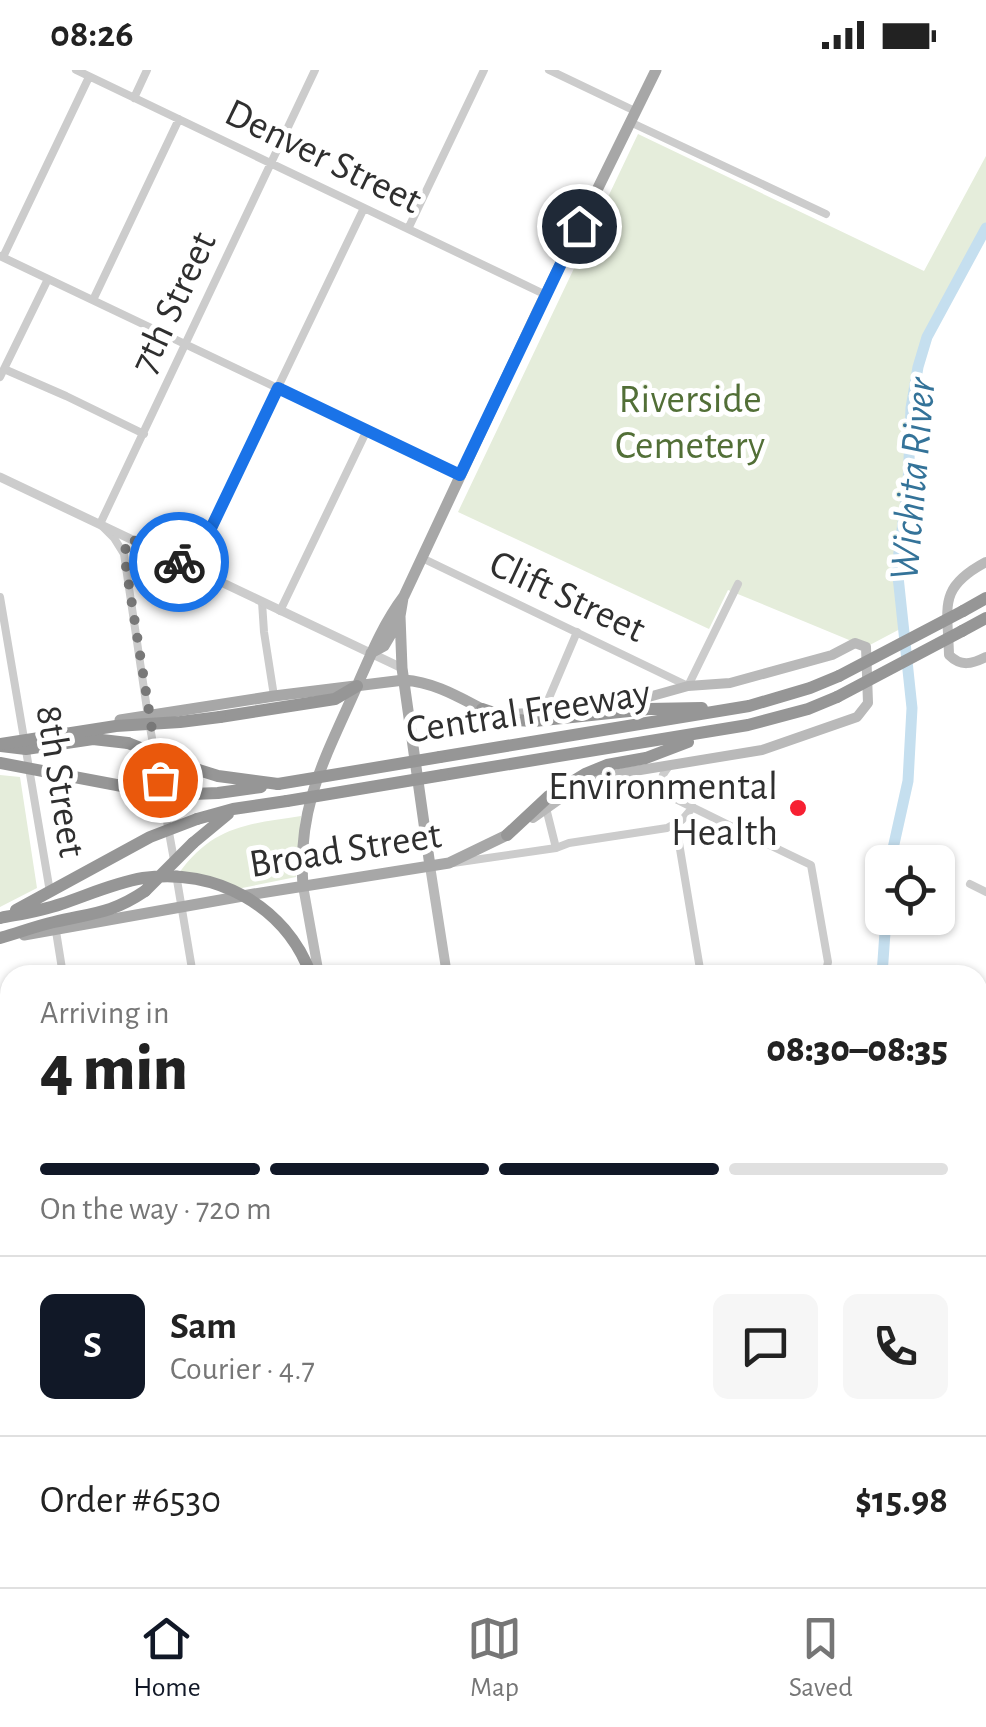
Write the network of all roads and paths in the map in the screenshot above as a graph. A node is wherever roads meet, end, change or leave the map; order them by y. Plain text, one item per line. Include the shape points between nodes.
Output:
1 (76, 70) edge
2 (147, 70) edge
3 (315, 70) edge
4 (484, 70) edge
5 (548, 70) edge
6 (656, 70) edge
7 (89, 77) junction
8 (134, 98) junction
9 (632, 116) junction
10 (179, 120) junction
11 (270, 164) junction
12 (364, 208) junction
13 (826, 214) dead end
14 (408, 230) junction
15 (2, 256) edge
16 (48, 279) junction
17 (546, 295) junction
18 (93, 300) junction
19 (185, 344) junction
20 (2, 373) edge
21 (278, 388) junction
22 (367, 430) junction
23 (144, 434) junction
24 (460, 475) junction
25 (0, 476) edge
26 (100, 524) junction
27 (129, 538) junction
28 (124, 554) junction
29 (422, 558) junction
30 (986, 562) edge
31 (192, 568) junction
32 (738, 584) dead end
33 (404, 596) junction
34 (0, 597) edge
35 (986, 598) edge
36 (262, 602) junction
37 (280, 611) junction
38 (400, 616) junction
39 (986, 622) edge
40 (578, 632) junction
41 (371, 652) junction
42 (986, 657) edge
43 (403, 674) junction
44 (357, 686) junction
45 (688, 686) junction
46 (274, 696) junction
47 (749, 706) junction
48 (482, 709) junction
49 (543, 712) junction
50 (148, 716) junction
51 (719, 731) junction
52 (25, 742) junction
53 (0, 744) edge
54 (0, 764) edge
55 (670, 765) junction
56 (622, 773) junction
57 (278, 784) junction
58 (667, 794) junction
59 (692, 807) junction
60 (546, 808) junction
61 (233, 810) junction
62 (676, 825) junction
63 (507, 835) junction
64 (556, 848) junction
65 (448, 863) junction
66 (430, 866) junction
67 (970, 884) dead end
68 (303, 886) junction
69 (986, 892) edge
70 (182, 907) junction
71 (0, 918) edge
72 (55, 926) junction
73 (0, 939) edge
74 (61, 965) edge
75 (191, 965) edge
76 (306, 965) edge
77 (317, 965) edge
78 (446, 965) edge
79 (699, 965) edge
80 (827, 965) edge

1 - 7 street, Denver Street
2 - 8 street
3 - 11 street, 7th Street
4 - 14 street
5 - 9 street
6 - 9 main road
7 - 8 street, Denver Street
7 - 15 street
8 - 10 street, Denver Street
9 - 13 street
9 - 17 main road
10 - 11 street, Denver Street
10 - 18 street
11 - 12 street, Denver Street
11 - 19 street, 7th Street
12 - 14 street, Denver Street
12 - 21 street
14 - 17 street, Denver Street
15 - 16 street
16 - 18 street
16 - 20 street
17 - 24 main road
18 - 19 street
19 - 21 street
19 - 23 street, 7th Street
20 - 23 street
21 - 22 street
21 - 31 street
22 - 24 street
22 - 37 street
23 - 26 street, 7th Street
24 - 29 main road
25 - 26 street
26 - 27 street
26 - 28 street
27 - 28 street
27 - 31 street
28 - 50 street
29 - 33 main road
29 - 40 street, Clift Street
30 - 42 main road via 961,576 948,600 949,655 971,664
31 - 36 street
32 - 45 street
33 - 38 main road
33 - 41 main road
34 - 52 street, 8th Street
35 - 47 highway, Central Freeway, bridge via 838,676
36 - 37 street
36 - 46 street
37 - 41 street
38 - 41 main road via 384,646
38 - 43 main road
39 - 51 highway, Central Freeway, bridge via 837,697
40 - 45 street, Clift Street
40 - 49 street
41 - 43 street
41 - 44 main road
43 - 44 main road
43 - 48 main road
43 - 66 main road
44 - 46 main road
44 - 53 highway, bridge via 334,699
44 - 68 main road via 309,802
45 - 49 main road, Central Freeway
45 - 55 main road, Central Freeway via 730,683 832,656 856,642 866,646 868,704 856,718 762,750
46 - 50 main road
47 - 48 highway via 534,722
47 - 57 highway, Central Freeway, bridge
48 - 49 main road, Central Freeway
50 - 52 main road
50 - 70 street
51 - 61 highway, Central Freeway, bridge
51 - 63 highway via 586,774
52 - 53 highway
52 - 57 highway, bridge via 128,742 218,776
52 - 72 street, 8th Street
54 - 57 highway, Central Freeway, bridge via 193,794
55 - 56 main road, Central Freeway
55 - 58 street via 661,777
56 - 58 street
56 - 60 main road, Central Freeway via 589,782
58 - 59 street
59 - 62 street
59 - 80 street via 811,865
60 - 63 main road, Central Freeway
60 - 64 street
61 - 71 highway, Central Freeway, bridge via 150,836
61 - 72 highway, bridge via 126,904
62 - 64 street, Broad Street
62 - 79 street
63 - 65 main road
64 - 65 street, Broad Street
65 - 66 main road, Broad Street
66 - 68 main road, Broad Street
66 - 78 main road
67 - 69 street
68 - 70 main road, Broad Street
68 - 77 main road
70 - 72 main road, Broad Street
70 - 75 street
71 - 76 highway, bridge via 140,878 204,880 270,914
72 - 73 highway
72 - 74 street, 8th Street

